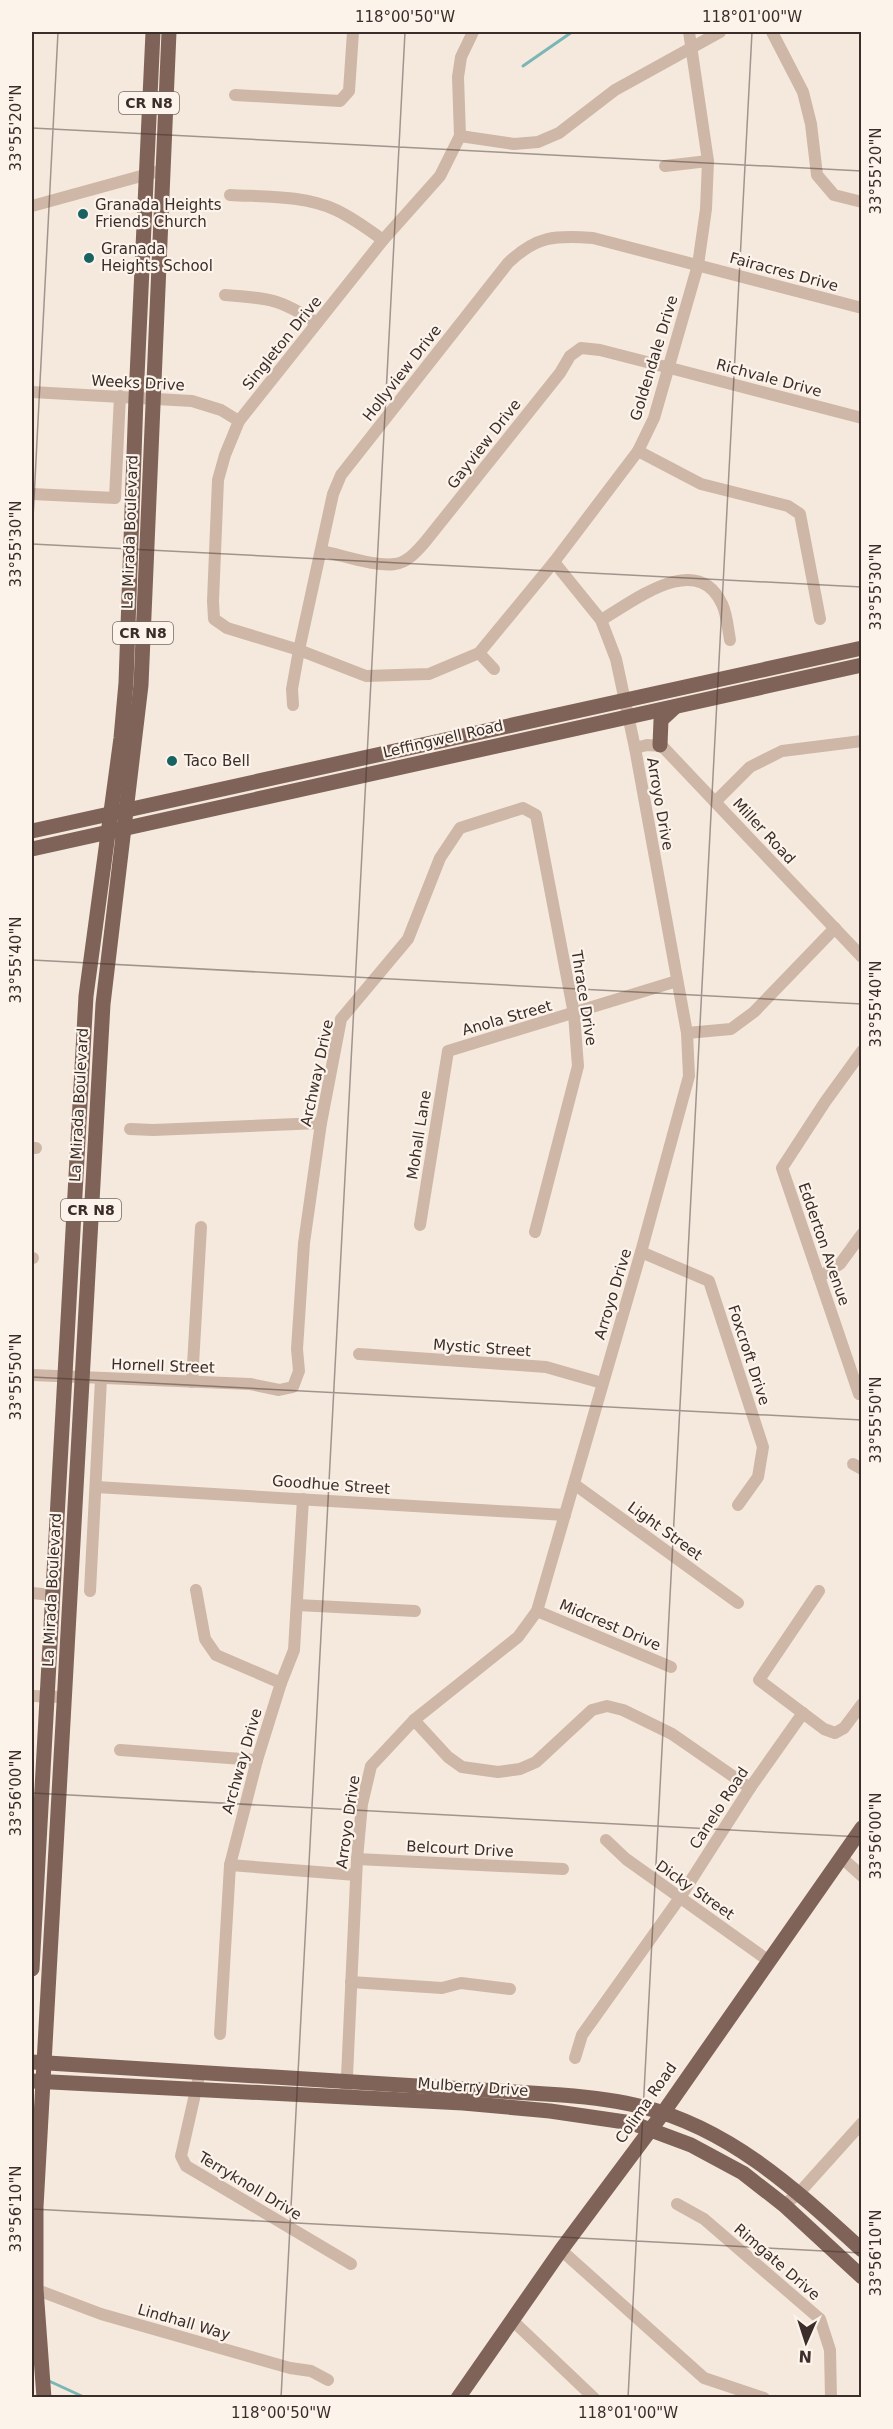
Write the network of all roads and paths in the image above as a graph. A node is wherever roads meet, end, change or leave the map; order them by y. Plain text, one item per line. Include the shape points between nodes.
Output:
1 (153, 32) edge
2 (169, 32) edge
3 (353, 32) edge
4 (473, 32) edge
5 (689, 32) edge
6 (720, 32) edge
7 (772, 32) edge
8 (691, 46) junction
9 (235, 95) dead end
10 (460, 136) junction
11 (708, 161) junction
12 (665, 166) dead end
13 (163, 170) junction
14 (146, 175) junction
15 (230, 195) dead end
16 (861, 202) edge
17 (32, 206) edge
18 (383, 240) junction
19 (698, 265) junction
20 (225, 295) dead end
21 (861, 308) edge
22 (317, 323) junction
23 (670, 368) junction
24 (32, 392) edge
25 (120, 396) junction
26 (136, 398) junction
27 (153, 399) junction
28 (861, 418) edge
29 (239, 421) junction
30 (638, 451) junction
31 (32, 494) edge
32 (321, 551) junction
33 (554, 562) junction
34 (601, 620) junction
35 (820, 620) dead end
36 (730, 640) dead end
37 (861, 648) edge
38 (299, 650) junction
39 (479, 653) junction
40 (861, 665) edge
41 (494, 669) dead end
42 (624, 700) junction
43 (293, 705) dead end
44 (676, 706) junction
45 (627, 717) junction
46 (861, 741) edge
47 (660, 745) junction
48 (635, 748) junction
49 (715, 802) junction
50 (523, 808) joint
51 (126, 810) junction
52 (110, 814) junction
53 (124, 828) junction
54 (32, 831) edge
55 (108, 832) junction
56 (32, 849) edge
57 (835, 928) junction
58 (861, 957) edge
59 (677, 981) junction
60 (574, 1014) junction
61 (687, 1033) junction
62 (448, 1051) joint
63 (861, 1051) edge
64 (321, 1123) junction
65 (130, 1129) dead end
66 (420, 1225) dead end
67 (201, 1227) dead end
68 (535, 1232) dead end
69 (861, 1234) edge
70 (641, 1252) junction
71 (819, 1276) junction
72 (358, 1354) dead end
73 (32, 1375) edge
74 (64, 1376) junction
75 (82, 1378) junction
76 (101, 1378) junction
77 (192, 1382) junction
78 (602, 1383) junction
79 (293, 1387) joint
80 (859, 1395) dead end
81 (574, 1484) junction
82 (96, 1487) junction
83 (303, 1498) junction
84 (738, 1505) dead end
85 (565, 1515) junction
86 (196, 1590) dead end
87 (90, 1591) dead end
88 (819, 1591) dead end
89 (32, 1593) edge
90 (52, 1595) junction
91 (738, 1603) dead end
92 (297, 1605) junction
93 (416, 1611) dead end
94 (537, 1611) junction
95 (671, 1667) dead end
96 (281, 1683) junction
97 (39, 1696) edge
98 (65, 1697) junction
99 (861, 1704) edge
100 (803, 1713) junction
101 (414, 1720) junction
102 (120, 1750) dead end
103 (257, 1760) junction
104 (750, 1788) junction
105 (36, 1803) edge
106 (861, 1828) edge
107 (606, 1840) dead end
108 (842, 1858) junction
109 (357, 1859) junction
110 (35, 1863) edge
111 (230, 1865) junction
112 (563, 1869) dead end
113 (356, 1875) junction
114 (861, 1876) edge
115 (679, 1899) junction
116 (769, 1961) junction
117 (32, 1969) edge
118 (351, 1982) junction
119 (510, 1989) dead end
120 (220, 2034) dead end
121 (575, 2058) dead end
122 (38, 2062) edge
123 (200, 2072) junction
124 (37, 2081) edge
125 (345, 2081) junction
126 (196, 2090) junction
127 (346, 2098) junction
128 (663, 2113) junction
129 (861, 2123) edge
130 (651, 2129) junction
131 (799, 2193) junction
132 (677, 2204) dead end
133 (784, 2205) junction
134 (561, 2250) junction
135 (861, 2250) edge
136 (351, 2264) dead end
137 (861, 2277) edge
138 (34, 2288) edge
139 (513, 2321) junction
140 (328, 2380) dead end
141 (43, 2383) edge
142 (458, 2397) edge
143 (594, 2397) edge
144 (764, 2397) edge
145 (831, 2397) edge

1 - 14 main road, La Mirada Boulevard / CR N8
2 - 13 main road, La Mirada Boulevard / CR N8
3 - 9 street via 350,91 340,101
4 - 10 street, Singleton Drive via 461,57 458,77
5 - 8 street, Goldendale Drive
6 - 8 street
7 - 16 street via 803,92 817,176 834,195
8 - 10 street via 615,90 558,133 538,142 514,144
8 - 11 street, Goldendale Drive
10 - 18 street, Singleton Drive via 440,176
11 - 12 street
11 - 19 street, Goldendale Drive
13 - 14 street
13 - 27 main road, La Mirada Boulevard / CR N8
14 - 17 street
14 - 26 main road, La Mirada Boulevard / CR N8
15 - 18 street via 312,202 355,220
18 - 22 street, Singleton Drive
19 - 21 street, Fairacres Drive
19 - 23 street, Goldendale Drive
19 - 32 street, Hollyview Drive via 593,238 543,239 524,248 508,263 341,475
20 - 22 street via 279,301
22 - 29 street, Singleton Drive
23 - 28 street, Richvale Drive
23 - 30 street, Goldendale Drive via 654,418
23 - 32 street, Gayview Drive via 581,348 570,356 532,409 410,557 397,564 382,563
24 - 25 street, Weeks Drive
25 - 26 street, Weeks Drive
25 - 31 street via 115,498
26 - 27 street, Weeks Drive
26 - 52 main road, La Mirada Boulevard / CR N8 via 126,683
27 - 29 street, Weeks Drive via 192,400
27 - 51 main road, La Mirada Boulevard / CR N8 via 141,685
29 - 38 street, Singleton Drive via 218,480 214,619 227,628
30 - 33 street, Goldendale Drive
30 - 35 street via 701,484 788,506 800,514
32 - 38 street, Hollyview Drive
33 - 34 street, Arroyo Drive
33 - 39 street, Goldendale Drive
34 - 36 street via 666,582 698,580 714,591 722,605
34 - 42 street, Arroyo Drive via 616,658
37 - 42 main road, Leffingwell Road
38 - 39 street, Goldendale Drive via 366,676 429,674
38 - 43 street, Hollyview Drive
39 - 41 street
40 - 44 main road, Leffingwell Road
42 - 45 street, Arroyo Drive
42 - 51 main road, Leffingwell Road
44 - 45 main road, Leffingwell Road
44 - 47 main road via 661,720
45 - 48 street, Arroyo Drive
45 - 53 main road, Leffingwell Road
46 - 49 street via 782,751 750,767
47 - 48 street
47 - 49 street, Miller Road
48 - 59 street, Arroyo Drive
49 - 57 street, Miller Road
50 - 60 street, Thrace Drive via 537,815
50 - 64 street, Archway Drive via 460,828 440,858 408,939 341,1019
51 - 52 main road, Leffingwell Road
51 - 53 main road, La Mirada Boulevard / CR N8
52 - 54 main road, Leffingwell Road
52 - 55 main road, La Mirada Boulevard / CR N8
53 - 55 main road, Leffingwell Road
53 - 75 main road, La Mirada Boulevard / CR N8 via 103,1004
55 - 56 main road, Leffingwell Road
55 - 74 main road, La Mirada Boulevard / CR N8 via 86,996
57 - 58 street, Miller Road
57 - 61 street via 754,1012 731,1029
59 - 60 street, Anola Street
59 - 61 street, Arroyo Drive
60 - 62 street, Anola Street
60 - 68 street, Thrace Drive via 578,1066
61 - 70 street, Arroyo Drive via 689,1076
62 - 66 street, Mohall Lane
63 - 71 street, Edderton Avenue via 782,1168
64 - 65 street
64 - 79 street, Archway Drive via 304,1243 299,1371
67 - 77 street
69 - 71 street via 840,1264
70 - 78 street, Arroyo Drive
70 - 84 street, Foxcroft Drive via 709,1281 763,1447 758,1477
71 - 80 street, Edderton Avenue
72 - 78 street, Mystic Street via 546,1367
73 - 74 street, Hornell Street
74 - 75 street, Hornell Street
74 - 90 main road, La Mirada Boulevard / CR N8
75 - 76 street, Hornell Street
75 - 98 main road, La Mirada Boulevard / CR N8
76 - 77 street, Hornell Street
76 - 82 street
77 - 79 street, Hornell Street via 250,1384 279,1390
78 - 81 street, Arroyo Drive
81 - 85 street, Arroyo Drive
81 - 91 street, Light Street
82 - 83 street, Goodhue Street
82 - 87 street
83 - 85 street, Goodhue Street
83 - 92 street, Archway Drive
85 - 94 street, Arroyo Drive
86 - 96 street via 205,1640 216,1654
88 - 100 street via 759,1680
89 - 90 street
90 - 97 main road, La Mirada Boulevard / CR N8
92 - 93 street
92 - 96 street, Archway Drive via 294,1650
94 - 95 street, Midcrest Drive
94 - 101 street, Arroyo Drive via 518,1636
96 - 103 street, Archway Drive
97 - 98 street
97 - 105 main road, La Mirada Boulevard / CR N8
98 - 122 main road, La Mirada Boulevard / CR N8
99 - 100 street via 844,1728 835,1733
100 - 104 street, Canelo Road
101 - 104 street via 462,1767 498,1772 536,1762 592,1710 607,1706 672,1734
101 - 109 street, Arroyo Drive via 371,1766
102 - 103 street
103 - 111 street, Archway Drive
104 - 115 street, Canelo Road
105 - 110 main road, La Mirada Boulevard / CR N8
106 - 108 main road, Colima Road
107 - 115 street, Dicky Street
108 - 114 street
108 - 116 main road, Colima Road
109 - 112 street, Belcourt Drive
109 - 113 street, Arroyo Drive
110 - 117 main road, La Mirada Boulevard / CR N8
111 - 113 street
111 - 120 street, Archway Drive
113 - 118 street, Arroyo Drive
115 - 116 street, Dicky Street
115 - 121 street, Canelo Road via 582,2035
116 - 128 main road, Colima Road
118 - 119 street via 442,1988 461,1983
118 - 125 street, Arroyo Drive
122 - 123 main road, Mulberry Drive
122 - 124 main road, La Mirada Boulevard / CR N8
123 - 125 main road, Mulberry Drive
123 - 126 street, Terryknoll Drive
124 - 126 main road, Mulberry Drive
124 - 138 main road, La Mirada Boulevard / CR N8
125 - 127 street, Arroyo Drive
125 - 128 main road, Mulberry Drive via 605,2099
126 - 127 main road, Mulberry Drive
126 - 136 street, Terryknoll Drive via 181,2156 186,2166
127 - 130 main road, Mulberry Drive via 550,2111
128 - 130 main road, Colima Road
128 - 131 main road, Mulberry Drive via 737,2146
129 - 131 street
130 - 133 main road, Mulberry Drive via 743,2173
130 - 134 main road, Colima Road
131 - 133 street
131 - 135 main road, Mulberry Drive
132 - 145 street, Rimgate Drive via 704,2218 819,2319 830,2350
133 - 137 main road, Mulberry Drive
134 - 139 main road, Colima Road
134 - 144 street via 704,2378
138 - 140 street, Lindhall Way via 102,2314 311,2371
138 - 141 main road, La Mirada Boulevard / CR N8
139 - 142 main road, Colima Road
139 - 143 street

